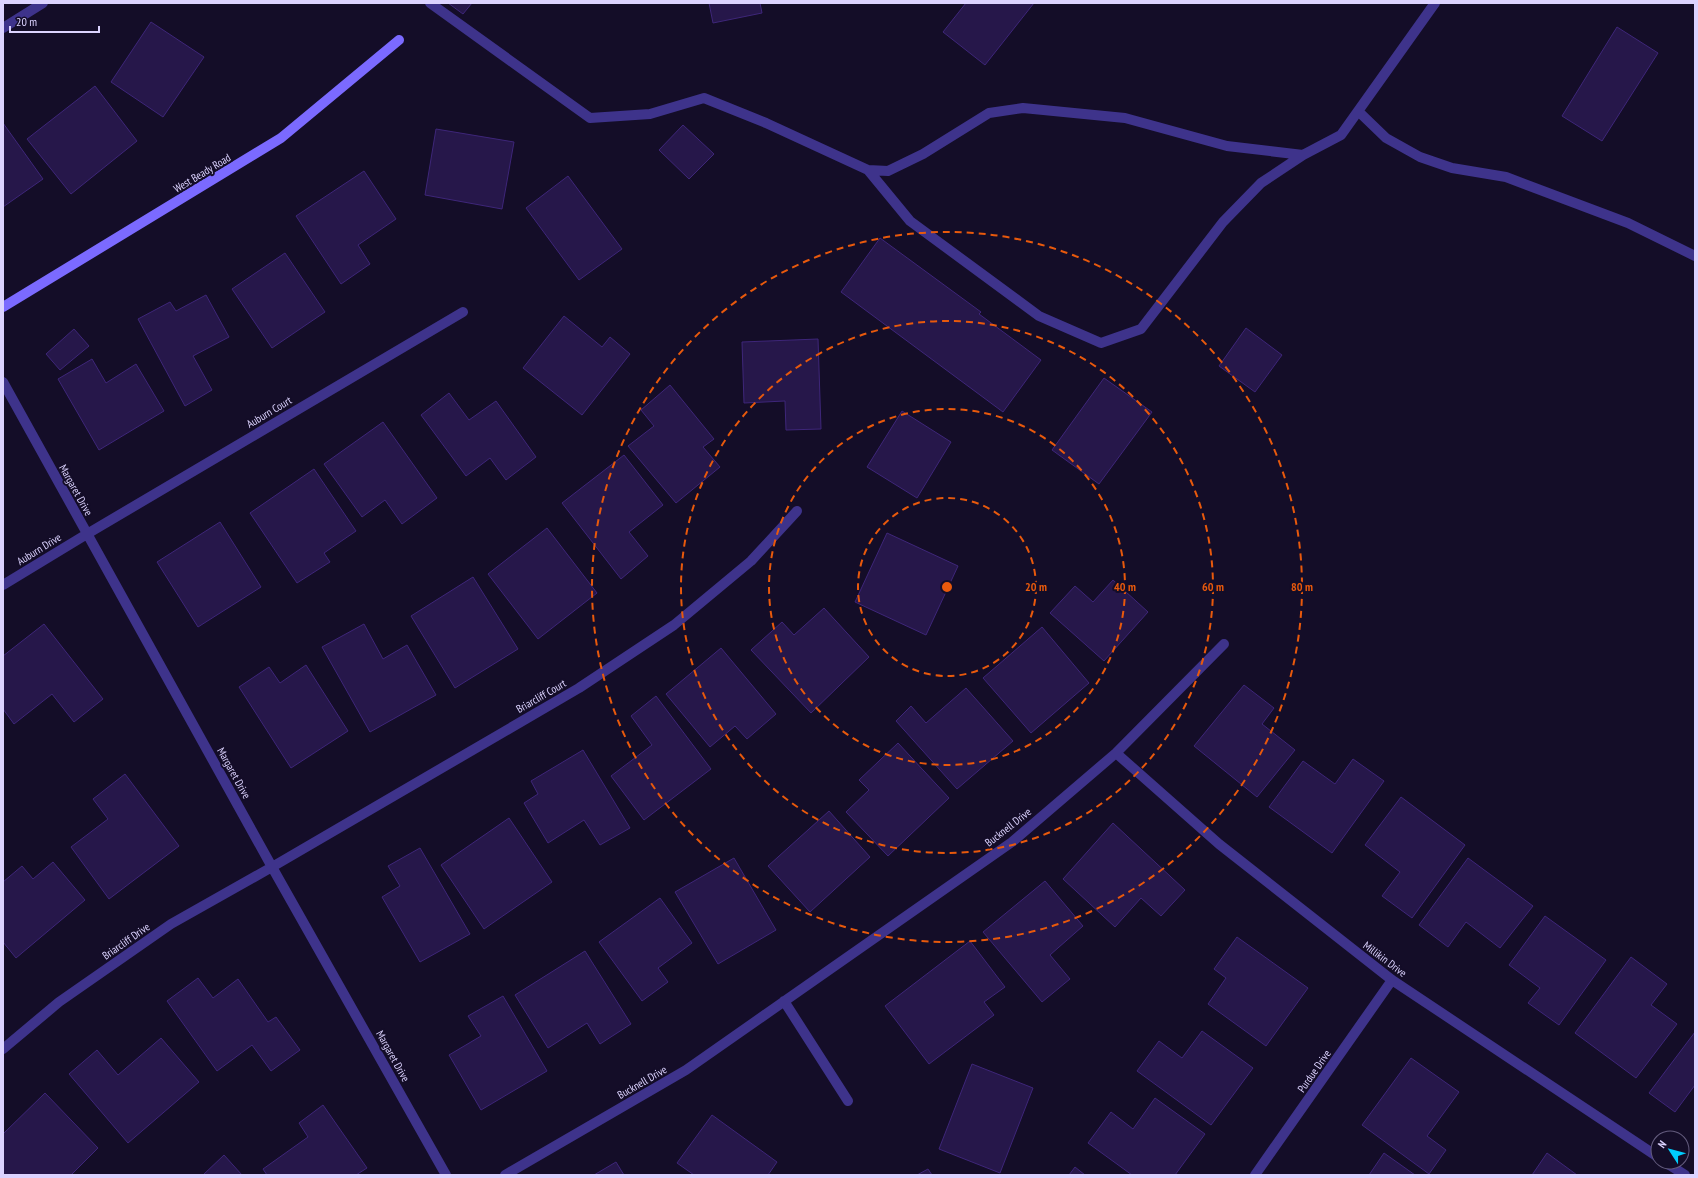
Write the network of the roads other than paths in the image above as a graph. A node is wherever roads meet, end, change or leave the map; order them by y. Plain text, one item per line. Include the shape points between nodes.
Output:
1 (43, 3) edge
2 (430, 3) edge
3 (1435, 3) edge
4 (3, 28) edge
5 (399, 40) dead end
6 (1358, 112) junction
7 (1303, 155) junction
8 (868, 170) junction
9 (1695, 256) edge
10 (3, 307) edge
11 (463, 312) dead end
12 (3, 382) edge
13 (797, 511) dead end
14 (87, 534) junction
15 (3, 585) edge
16 (1224, 644) dead end
17 (1116, 753) junction
18 (272, 867) junction
19 (1392, 980) junction
20 (784, 1001) junction
21 (3, 1049) edge
22 (848, 1101) dead end
23 (1650, 1152) edge
24 (446, 1175) edge
25 (505, 1175) edge
26 (1255, 1175) edge

1 - 4 street
2 - 8 street via 590,118 650,114 704,98 766,123
3 - 6 street
5 - 10 street, West Beady Road via 281,138
6 - 7 street via 1341,135
6 - 9 street via 1386,138 1420,157 1452,168 1506,177 1628,223
7 - 8 street via 1227,146 1125,118 1022,108 990,113 923,154 888,171
7 - 8 street via 1261,183 1223,222 1141,329 1101,343 1039,316 910,221
11 - 14 street, Auburn Court
12 - 14 street, Margaret Drive
13 - 18 street, Briarcliff Court via 751,561 674,625 579,688
14 - 15 street, Auburn Drive
14 - 18 street, Margaret Drive
16 - 17 street, Bucknell Drive
17 - 19 street, Millikin Drive via 1219,844
17 - 20 street, Bucknell Drive via 1012,842
18 - 21 street, Briarcliff Drive via 171,924 59,1002
18 - 24 street, Margaret Drive
19 - 23 street, Millikin Drive
19 - 26 street, Purdue Drive
20 - 22 street
20 - 25 street, Bucknell Drive via 686,1070

